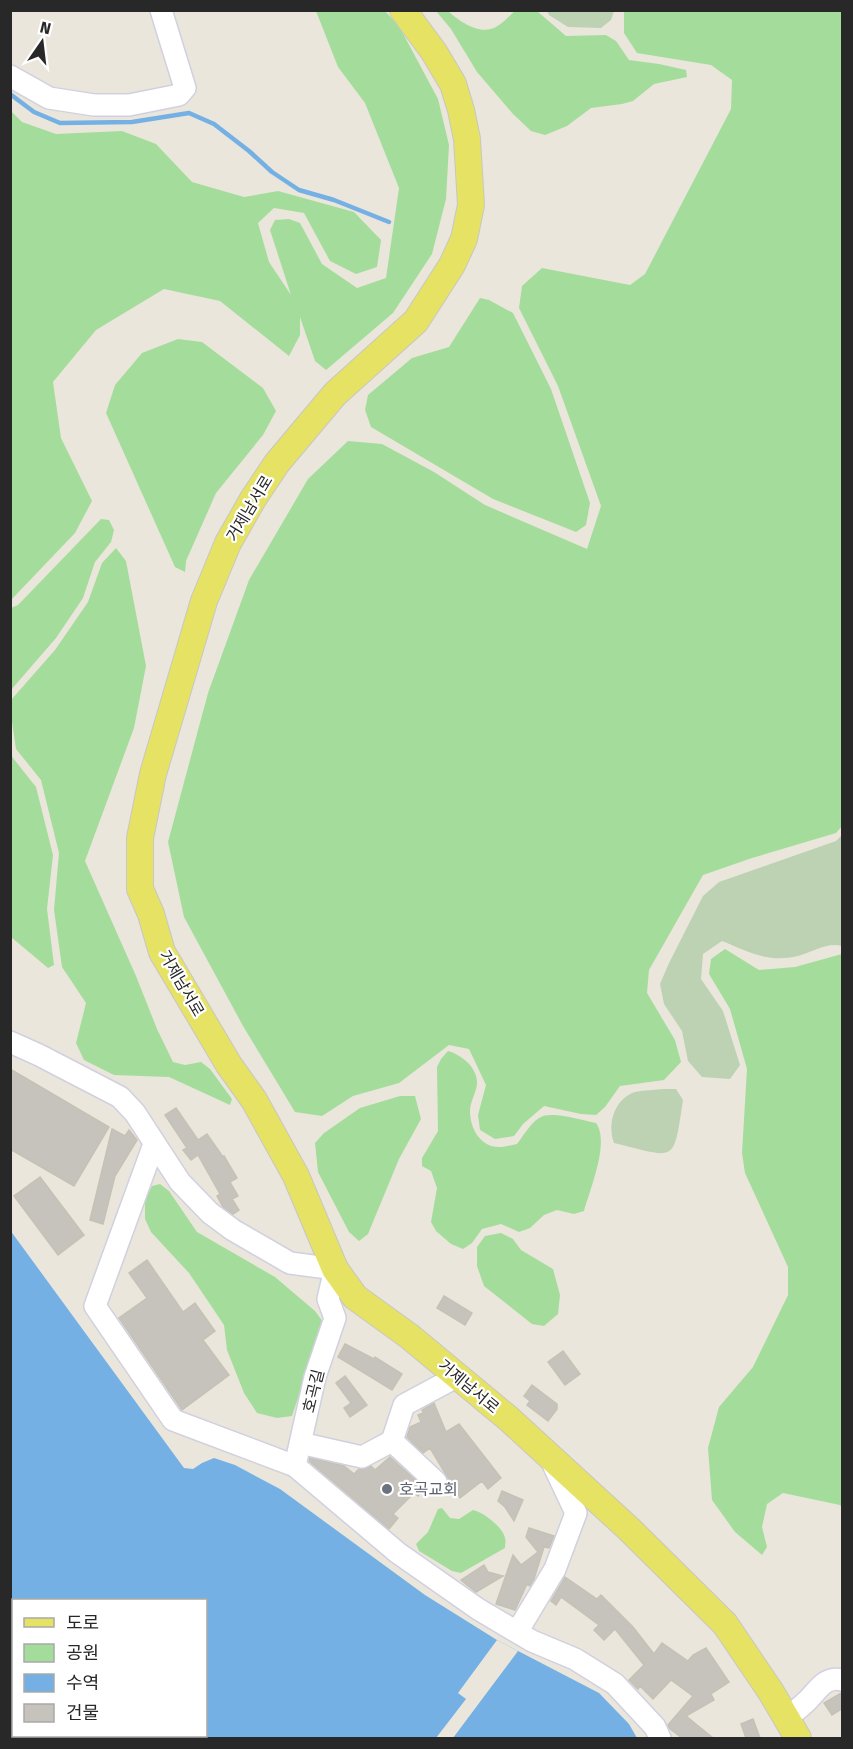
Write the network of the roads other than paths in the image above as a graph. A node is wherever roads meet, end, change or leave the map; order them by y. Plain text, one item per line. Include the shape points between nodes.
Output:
1 (161, 10) edge
2 (403, 10) edge
3 (10, 76) edge
4 (10, 1042) edge
5 (154, 1144) junction
6 (335, 1269) junction
7 (458, 1376) junction
8 (392, 1441) junction
9 (300, 1443) junction
10 (549, 1456) junction
11 (295, 1466) junction
12 (436, 1482) dead end
13 (517, 1632) junction
14 (843, 1680) edge
15 (792, 1729) edge
16 (660, 1738) edge

1 - 3 street via 185,88 179,95 129,105 94,105 49,98
2 - 6 main road, 거제남서로 via 453,84 461,111 467,139 471,205 464,239 416,321 335,394 277,463 228,543 204,601 169,717 140,838 140,889 162,952 296,1176
4 - 5 street via 120,1097
5 - 6 street via 180,1182 233,1230 290,1263
5 - 11 street via 95,1306 173,1420
6 - 7 main road, 거제남서로 via 355,1296
6 - 9 street, 호곡길 via 328,1299 335,1318 315,1377
7 - 8 street via 404,1405
7 - 10 main road, 거제남서로
8 - 9 street via 362,1457
8 - 12 street
9 - 11 street, 호곡길
10 - 13 street via 576,1513 555,1569
10 - 15 main road, 거제남서로 via 725,1624
11 - 13 street via 398,1553
13 - 16 street via 575,1659 615,1684 655,1727
14 - 15 street via 821,1685

